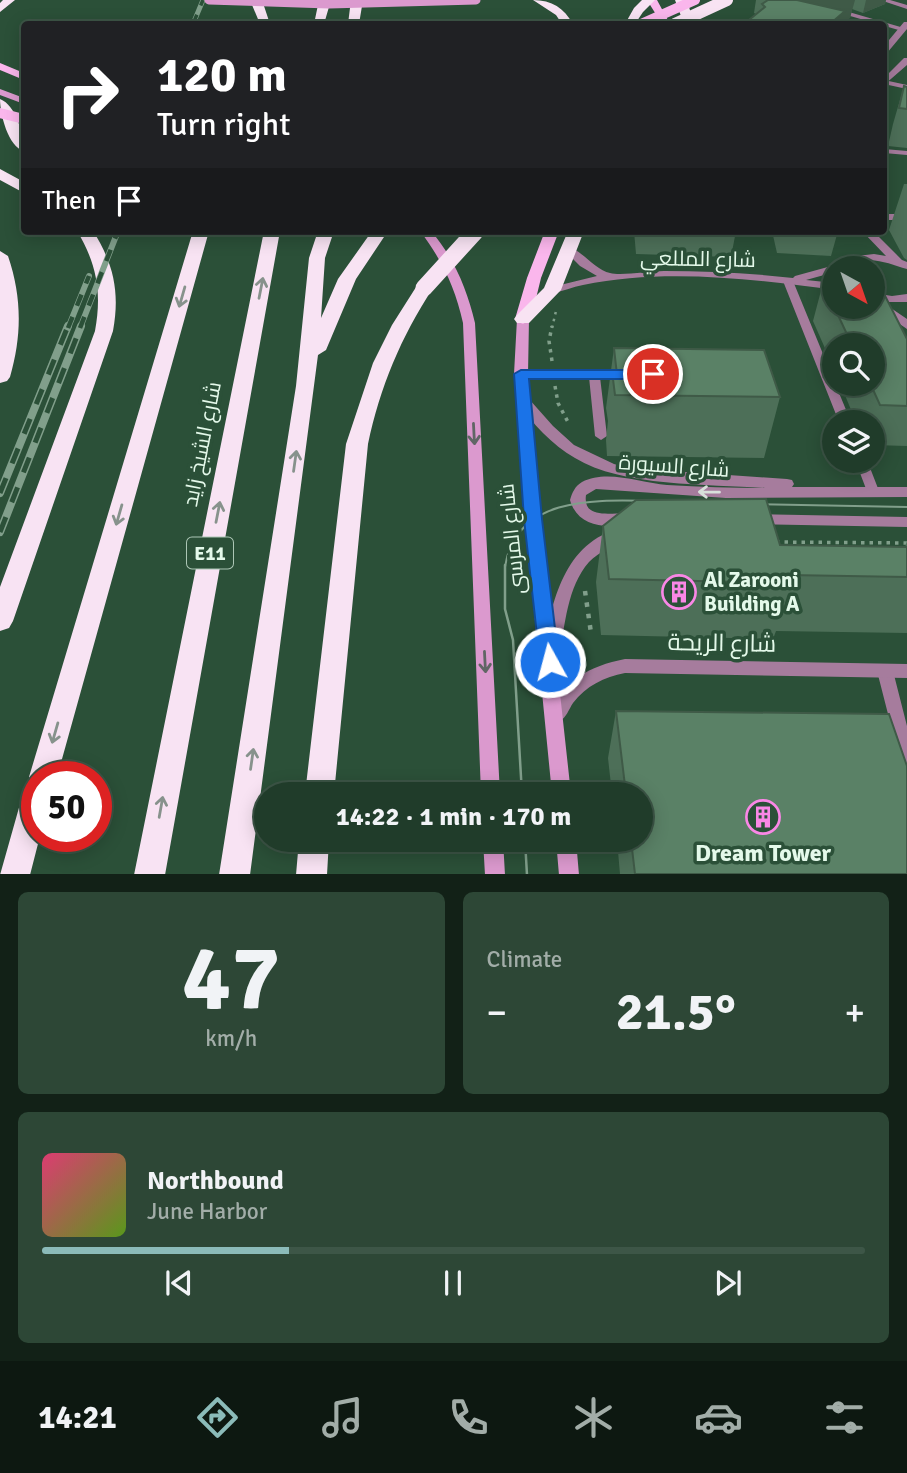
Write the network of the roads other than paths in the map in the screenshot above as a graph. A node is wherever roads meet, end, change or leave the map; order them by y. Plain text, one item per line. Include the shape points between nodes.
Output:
1 (9, 0) edge
2 (209, 0) edge
3 (256, 0) edge
4 (274, 0) edge
5 (325, 0) edge
6 (357, 0) edge
7 (476, 0) edge
8 (539, 0) edge
9 (651, 0) edge
10 (681, 0) edge
11 (695, 0) edge
12 (727, 0) edge
13 (883, 0) edge
14 (907, 7) edge
15 (828, 8) edge
16 (0, 9) edge
17 (264, 21) edge
18 (266, 21) edge
19 (320, 21) edge
20 (354, 21) edge
21 (566, 21) edge
22 (632, 21) edge
23 (648, 21) edge
24 (665, 21) edge
25 (671, 21) edge
26 (688, 21) edge
27 (881, 21) edge
28 (887, 23) edge
29 (905, 27) edge
30 (887, 52) edge
31 (907, 60) edge
32 (0, 66) edge
33 (21, 76) edge
34 (887, 79) edge
35 (887, 83) edge
36 (907, 87) edge
37 (0, 92) edge
38 (21, 100) edge
39 (0, 103) edge
40 (0, 113) edge
41 (21, 118) edge
42 (21, 142) edge
43 (887, 150) edge
44 (906, 153) edge
45 (0, 173) edge
46 (21, 187) edge
47 (887, 217) edge
48 (907, 217) edge
49 (88, 235) edge
50 (200, 235) edge
51 (271, 235) edge
52 (325, 235) edge
53 (377, 235) edge
54 (428, 235) edge
55 (473, 235) edge
56 (550, 235) edge
57 (574, 235) edge
58 (867, 235) edge
59 (870, 235) edge
60 (569, 249) junction
61 (0, 256) edge
62 (861, 256) edge
63 (886, 260) edge
64 (904, 265) edge
65 (822, 272) edge
66 (607, 276) junction
67 (788, 281) junction
68 (822, 285) edge
69 (555, 295) junction
70 (907, 298) edge
71 (886, 300) edge
72 (886, 309) edge
73 (523, 319) junction
74 (907, 325) edge
75 (521, 374) junction
76 (594, 374) junction
77 (641, 374) edge
78 (0, 377) edge
79 (306, 386) junction
80 (524, 402) junction
81 (840, 410) edge
82 (601, 436) dead end
83 (866, 473) edge
84 (851, 491) junction
85 (873, 491) junction
86 (907, 492) edge
87 (743, 521) edge
88 (907, 522) edge
89 (0, 621) edge
90 (550, 662) junction
91 (886, 671) junction
92 (907, 671) edge
93 (556, 715) junction
94 (907, 757) edge
95 (48, 761) edge
96 (320, 782) edge
97 (490, 782) edge
98 (561, 782) edge
99 (240, 835) junction
100 (21, 851) edge
101 (313, 852) edge
102 (494, 852) edge
103 (567, 852) edge
104 (14, 874) edge
105 (149, 874) edge
106 (234, 874) edge
107 (241, 874) edge
108 (311, 874) edge
109 (495, 874) edge
110 (569, 874) edge

1 - 16 highway
2 - 7 main road, bridge via 329,4
3 - 17 highway
4 - 18 highway
5 - 19 highway
6 - 20 highway
8 - 21 highway via 557,9
9 - 22 highway
9 - 24 main road
10 - 26 highway
11 - 23 main road, bridge
12 - 25 highway, bridge
13 - 14 lane
15 - 27 lane
28 - 29 lane
29 - 30 street
30 - 31 street
31 - 34 street
32 - 33 main road
35 - 36 lane
37 - 38 main road
39 - 42 highway
40 - 41 main road, bridge
43 - 44 lane
45 - 46 highway
47 - 48 lane
49 - 89 highway via 107,276 104,331
50 -> 95 highway
105 -> 51 highway, شارع الشيخ زايد / E11
52 - 79 highway via 317,258
53 - 79 highway via 334,303
54 -> 97 main road, شارع المرسى via 450,268 465,304 471,344
55 - 96 highway, bridge via 416,299 372,385 357,444
56 - 73 main road
57 - 60 highway
58 - 62 street
59 - 64 street
60 - 66 street via 584,264
60 - 69 highway
61 - 78 highway via 12,307
63 - 64 street
65 - 67 street, شارع المللعي
66 - 67 street, شارع المللعي
66 - 69 street, شارع المللعي via 578,281
67 - 68 street, شارع المللعي
67 - 81 lane
69 - 73 highway
70 - 71 street
72 - 74 street
73 - 75 main road, شارع المرسى
75 - 76 lane
75 - 80 main road, شارع المرسى
76 - 77 lane
76 - 82 lane
99 -> 79 highway
80 - 84 street, شارع السيورة via 567,449 606,467 639,474
80 - 90 main road, شارع المرسى
83 - 85 lane
84 - 85 street, شارع السيورة
84 -> 90 street, شارع السيورة via 679,491 601,481 582,488 578,503 594,519 642,523 600,543 574,567
85 - 86 street, شارع السيورة
87 - 88 street
90 - 93 main road, شارع المرسى
91 - 92 street, شارع الريحة
91 - 93 street, شارع الريحة via 625,666 580,682 565,696
91 - 94 lane via 895,737
93 - 98 main road, شارع المرسى
99 - 106 highway
99 - 107 highway
100 - 104 highway
101 - 108 highway
102 - 109 main road
103 - 110 main road

